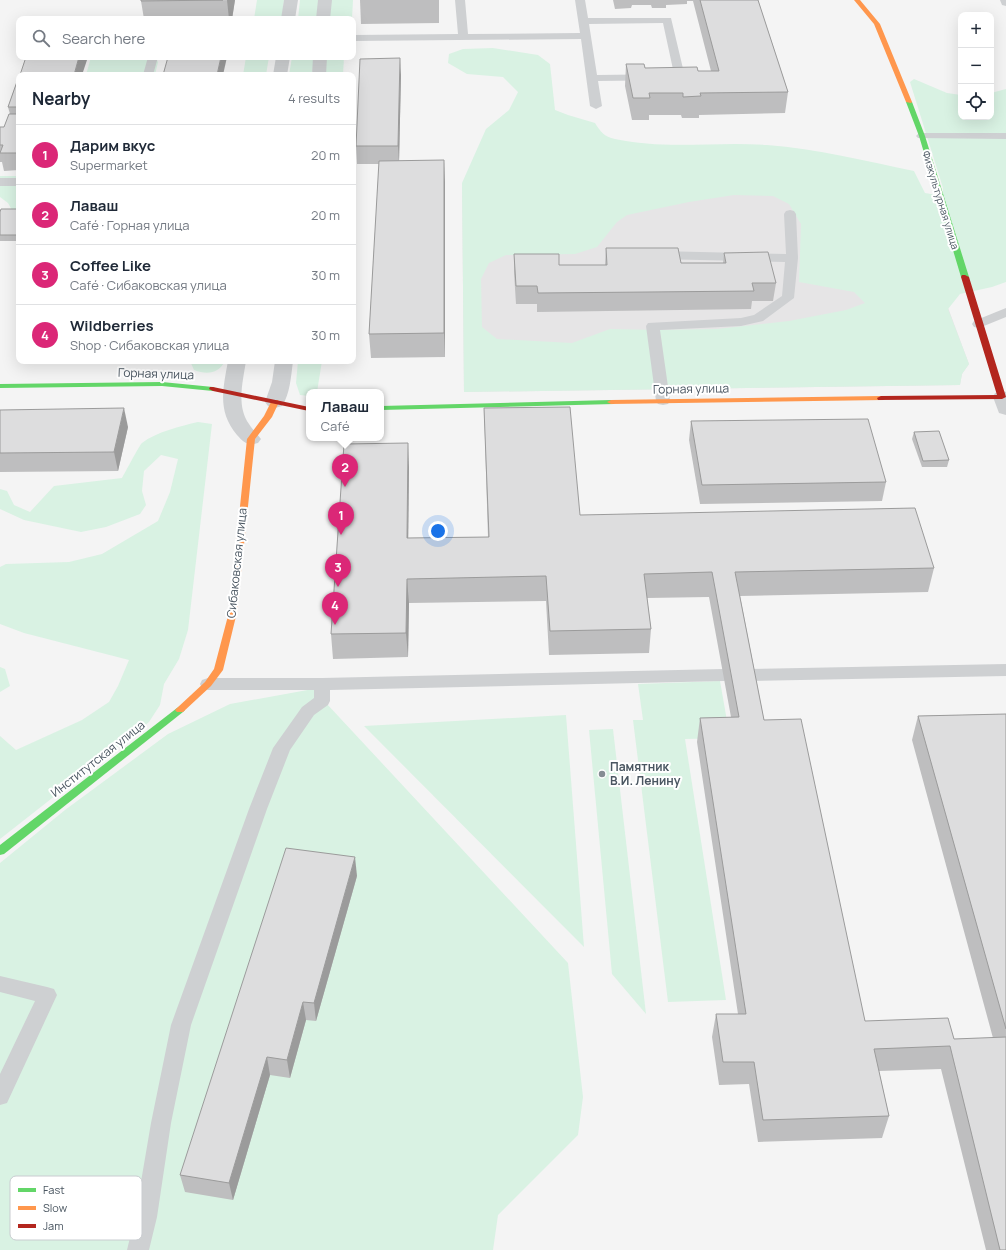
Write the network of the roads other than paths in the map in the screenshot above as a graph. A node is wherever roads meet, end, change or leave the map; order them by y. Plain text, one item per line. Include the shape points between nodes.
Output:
1 (291, 0) edge
2 (325, 0) edge
3 (460, 0) edge
4 (580, 0) edge
5 (857, 0) edge
6 (1004, 0) edge
7 (1006, 3) edge
8 (288, 16) edge
9 (323, 16) edge
10 (583, 21) junction
11 (463, 36) junction
12 (585, 36) junction
13 (356, 38) edge
14 (152, 60) edge
15 (282, 60) edge
16 (320, 60) edge
17 (149, 72) edge
18 (280, 72) edge
19 (319, 72) edge
20 (592, 78) junction
21 (596, 106) dead end
22 (922, 136) junction
23 (1006, 136) edge
24 (0, 182) edge
25 (16, 182) edge
26 (790, 214) dead end
27 (646, 255) edge
28 (792, 258) junction
29 (1006, 312) edge
30 (980, 324) junction
31 (237, 364) edge
32 (284, 364) edge
33 (0, 386) edge
34 (232, 392) junction
35 (1004, 396) edge
36 (663, 401) junction
37 (275, 402) junction
38 (306, 408) edge
39 (384, 408) edge
40 (251, 439) junction
41 (1006, 670) edge
42 (747, 674) edge
43 (724, 675) edge
44 (208, 684) junction
45 (322, 684) junction
46 (0, 851) edge
47 (0, 984) edge
48 (0, 1096) edge
49 (142, 1234) edge
50 (140, 1240) edge
51 (138, 1250) edge

1 - 8 street
2 - 9 street
3 - 11 lane
4 - 10 lane
5 - 22 street, Физкультурная улица via 878,24
6 - 7 lane
10 - 12 lane
10 - 20 lane via 667,20 680,77
11 - 12 lane
11 - 13 lane
12 - 20 lane
14 - 17 lane
15 - 18 street
16 - 19 street
20 - 21 lane
22 - 23 lane
22 - 30 street, Физкультурная улица
24 - 25 lane
26 - 28 lane
27 - 28 lane
28 - 36 lane via 788,298 758,318 741,322 654,326
29 - 30 lane
30 - 35 street, Физкультурная улица
31 - 34 street
32 - 37 street
33 - 34 street, Горная улица via 162,384
34 - 37 street, Горная улица
34 - 40 street via 238,423
35 - 36 street, Горная улица
36 - 39 street, Горная улица
37 - 38 street, Горная улица
37 - 40 street via 268,418
40 - 44 street, Сибаковская улица via 233,612 218,670
41 - 42 lane
43 - 45 lane
44 - 45 lane
44 - 46 street, Институтская улица via 174,715
45 - 49 lane via 322,701 308,711 282,748 181,1025
47 - 48 lane via 47,994
50 - 51 lane

